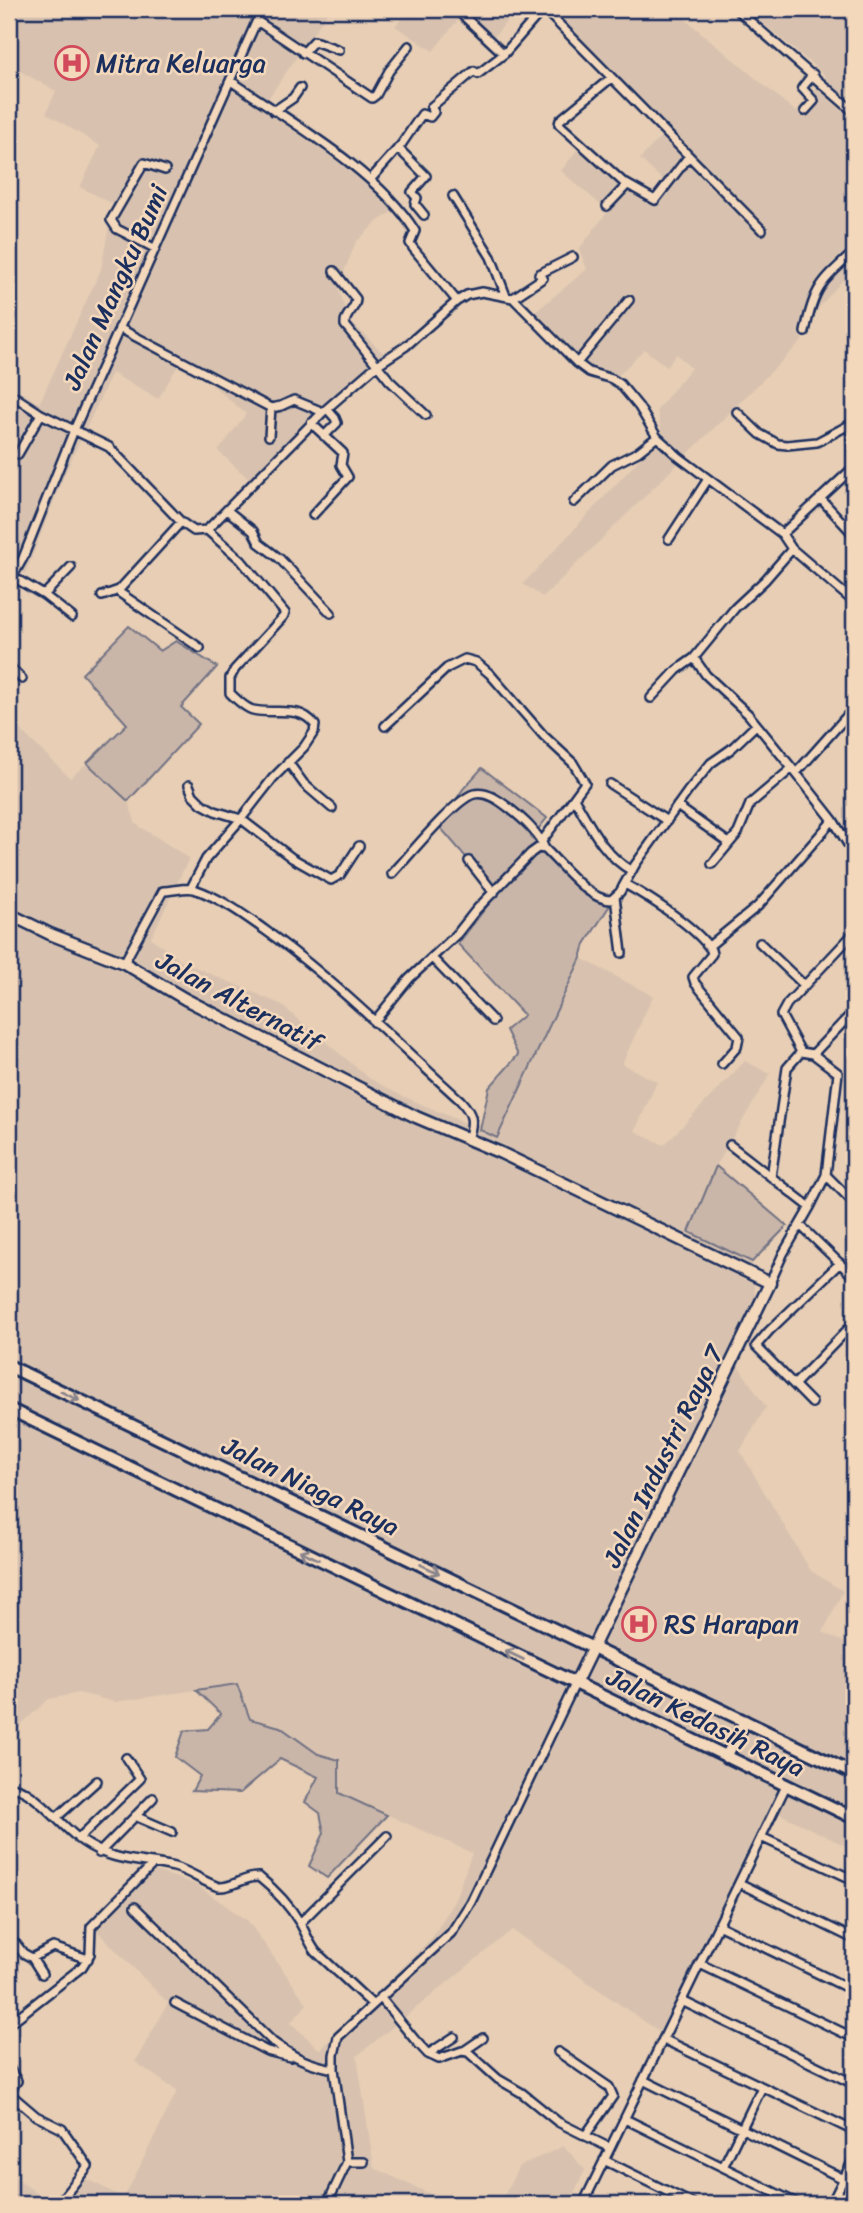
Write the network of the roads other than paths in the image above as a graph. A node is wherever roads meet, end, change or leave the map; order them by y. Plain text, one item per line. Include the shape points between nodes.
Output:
1 (262, 9) edge
2 (456, 9) edge
3 (544, 9) edge
4 (736, 9) edge
5 (257, 21) junction
6 (409, 46) dead end
7 (339, 50) dead end
8 (303, 53) junction
9 (504, 54) junction
10 (813, 74) junction
11 (611, 78) junction
12 (231, 81) junction
13 (300, 88) dead end
14 (274, 111) junction
15 (805, 111) dead end
16 (854, 112) edge
17 (398, 148) junction
18 (689, 156) junction
19 (165, 170) dead end
20 (370, 180) junction
21 (627, 185) junction
22 (453, 196) dead end
23 (607, 205) dead end
24 (424, 215) dead end
25 (762, 230) dead end
26 (154, 248) junction
27 (854, 252) edge
28 (573, 257) dead end
29 (334, 271) dead end
30 (510, 297) junction
31 (629, 300) dead end
32 (457, 301) junction
33 (119, 328) junction
34 (805, 332) dead end
35 (577, 363) junction
36 (377, 365) junction
37 (9, 393) edge
38 (271, 408) junction
39 (325, 410) junction
40 (737, 412) dead end
41 (41, 414) junction
42 (426, 415) dead end
43 (853, 420) edge
44 (312, 423) junction
45 (74, 430) junction
46 (269, 436) dead end
47 (324, 436) junction
48 (657, 437) junction
49 (18, 454) dead end
50 (708, 479) junction
51 (820, 498) junction
52 (574, 502) dead end
53 (228, 511) junction
54 (313, 515) dead end
55 (181, 522) junction
56 (207, 530) junction
57 (782, 534) junction
58 (854, 535) edge
59 (669, 538) dead end
60 (792, 549) junction
61 (71, 567) dead end
62 (11, 580) edge
63 (119, 590) junction
64 (44, 595) junction
65 (102, 596) dead end
66 (854, 602) edge
67 (331, 613) dead end
68 (72, 617) dead end
69 (200, 648) dead end
70 (694, 658) junction
71 (9, 666) edge
72 (22, 679) dead end
73 (651, 698) dead end
74 (854, 708) edge
75 (757, 725) junction
76 (385, 726) dead end
77 (288, 762) junction
78 (794, 771) junction
79 (610, 784) dead end
80 (189, 785) dead end
81 (574, 798) junction
82 (677, 806) junction
83 (332, 808) dead end
84 (241, 819) junction
85 (833, 820) junction
86 (667, 821) junction
87 (729, 843) junction
88 (543, 845) junction
89 (359, 846) dead end
90 (854, 854) edge
91 (469, 861) dead end
92 (712, 864) dead end
93 (632, 871) junction
94 (392, 874) dead end
95 (625, 884) junction
96 (191, 888) junction
97 (494, 893) junction
98 (615, 897) junction
99 (9, 914) edge
100 (854, 933) edge
101 (760, 943) dead end
102 (709, 946) junction
103 (622, 953) dead end
104 (432, 958) junction
105 (124, 963) junction
106 (805, 986) junction
107 (854, 1011) edge
108 (846, 1019) junction
109 (493, 1021) dead end
110 (374, 1022) junction
111 (854, 1026) edge
112 (801, 1052) junction
113 (813, 1054) junction
114 (722, 1064) dead end
115 (468, 1139) junction
116 (730, 1144) dead end
117 (826, 1175) junction
118 (771, 1177) junction
119 (854, 1203) edge
120 (810, 1207) junction
121 (800, 1224) junction
122 (840, 1263) junction
123 (854, 1276) edge
124 (770, 1283) junction
125 (854, 1323) edge
126 (9, 1366) edge
127 (794, 1385) junction
128 (812, 1403) dead end
129 (9, 1409) edge
130 (593, 1647) junction
131 (575, 1684) junction
132 (745, 1721) junction
133 (726, 1757) junction
134 (126, 1758) dead end
135 (854, 1774) edge
136 (97, 1781) dead end
137 (786, 1786) junction
138 (9, 1787) edge
139 (153, 1798) dead end
140 (135, 1816) junction
141 (56, 1818) junction
142 (854, 1818) edge
143 (173, 1832) dead end
144 (387, 1836) dead end
145 (761, 1837) junction
146 (78, 1839) junction
147 (99, 1853) junction
148 (153, 1864) junction
149 (854, 1880) edge
150 (739, 1883) junction
151 (135, 1907) dead end
152 (300, 1923) junction
153 (718, 1925) junction
154 (854, 1939) edge
155 (16, 1944) dead end
156 (32, 1958) junction
157 (88, 1959) junction
158 (699, 1964) junction
159 (42, 1974) dead end
160 (854, 1991) edge
161 (380, 1997) junction
162 (682, 2001) junction
163 (175, 2003) dead end
164 (372, 2004) junction
165 (9, 2024) edge
166 (454, 2037) dead end
167 (483, 2038) dead end
168 (854, 2038) edge
169 (663, 2039) junction
170 (464, 2051) junction
171 (558, 2052) dead end
172 (428, 2054) junction
173 (295, 2058) junction
174 (9, 2068) edge
175 (334, 2069) junction
176 (643, 2081) junction
177 (854, 2084) edge
178 (762, 2087) junction
179 (9, 2093) edge
180 (625, 2119) junction
181 (742, 2129) junction
182 (854, 2131) edge
183 (585, 2137) junction
184 (610, 2148) junction
185 (854, 2158) edge
186 (604, 2160) junction
187 (347, 2162) junction
188 (364, 2162) dead end
189 (723, 2167) junction
190 (844, 2179) junction
191 (854, 2184) edge
192 (58, 2204) edge
193 (327, 2204) edge
194 (583, 2204) edge
195 (693, 2204) edge
196 (798, 2204) edge
197 (831, 2204) edge

1 - 5 street, Jalan Mangku Bumi
2 - 9 street
3 - 9 street
3 - 11 street
4 - 10 street
5 - 8 street
5 - 12 street, Jalan Mangku Bumi
6 - 8 street via 372,98
7 - 8 street via 314,41
9 - 17 street via 449,90 431,107 430,117 422,114
10 - 15 street via 802,88 814,101
10 - 16 street
11 - 18 street
11 - 21 street via 559,124
12 - 14 street
12 - 26 street, Jalan Mangku Bumi
13 - 14 street
14 - 20 street
17 - 20 street
17 - 24 street via 426,176 412,191
18 - 21 street via 655,200
18 - 25 street
19 - 26 street via 144,163 111,220 117,229
20 - 32 street via 404,215 415,231 410,243 413,248
21 - 23 street
22 - 30 street
26 - 33 street, Jalan Mangku Bumi
27 - 34 street via 815,293
28 - 30 street via 538,274 543,278
29 - 36 street via 356,299 345,325
30 - 32 street via 475,292
30 - 35 street
31 - 35 street
32 - 36 street
33 - 38 street
33 - 45 street, Jalan Mangku Bumi
35 - 48 street via 589,373 620,384
36 - 39 street
36 - 42 street
37 - 41 street
38 - 39 street via 293,400
38 - 46 street
39 - 44 street
39 - 47 street via 337,423
40 - 43 street via 760,434 787,445 817,442
41 - 45 street
41 - 49 street
43 - 51 street via 853,468
44 - 47 street
44 - 53 street
45 - 55 street via 113,450
45 - 62 street, Jalan Mangku Bumi
47 - 54 street via 343,453 341,465 348,477
48 - 50 street
48 - 52 street via 612,464
50 - 57 street
50 - 59 street
51 - 57 street
51 - 58 street
53 - 56 street
53 - 67 street
55 - 56 street via 194,531
55 - 63 street
56 - 77 street via 241,560 284,611 235,669 229,686 230,693 251,709 293,712 316,725
57 - 60 street
60 - 66 street
60 - 70 street
61 - 64 street
62 - 64 street
63 - 65 street
63 - 69 street
64 - 68 street
70 - 73 street
70 - 75 street
71 - 72 street
74 - 78 street
75 - 78 street
75 - 82 street via 711,763
76 - 81 street via 447,668 471,660 490,674 579,770 585,783
77 - 83 street via 304,784
77 - 84 street
78 - 85 street
78 - 87 street via 750,804 743,825
79 - 86 street
80 - 84 street via 202,804
81 - 88 street
81 - 93 street via 602,846
82 - 86 street
82 - 87 street
84 - 89 street via 292,858 331,880 340,875
84 - 96 street via 206,859
85 - 90 street
85 - 102 street via 758,906
86 - 93 street
87 - 92 street
88 - 94 street via 506,806 490,796 475,794 459,803
88 - 97 street
88 - 98 street via 584,888 597,897
91 - 97 street
93 - 95 street
95 - 98 street
95 - 102 street
96 - 105 street, Jalan Alternatif via 161,892
96 - 110 street, Jalan Alternatif via 248,917 330,980
97 - 104 street
98 - 103 street
99 - 105 street
100 - 106 street
101 - 106 street
102 - 114 street via 712,954 693,980 740,1040
104 - 109 street
104 - 110 street
105 - 115 street, Jalan Alternatif via 416,1118
106 - 112 street via 781,1015
107 - 108 street
108 - 111 street
108 - 113 street
110 - 115 street, Jalan Alternatif via 468,1109 473,1123
112 - 113 street
112 - 118 street via 787,1068
113 - 117 street via 838,1073
115 - 124 street, Jalan Alternatif
116 - 118 street
117 - 119 street
117 - 120 street
118 - 120 street
120 - 121 street
121 - 122 street
121 - 124 street
122 - 123 street
122 - 127 street via 756,1346
124 - 130 street, Jalan Industri Raya 7
125 - 127 street
126 -> 130 main road, Jalan Niaga Raya
127 - 128 street
131 -> 129 main road
130 - 131 street, Jalan Industri Raya 7
130 - 132 main road, Jalan Niaga Raya
131 - 133 main road, Jalan Kedasih Raya
131 - 161 street via 471,1902 451,1933
132 - 133 main road
132 - 135 main road, Jalan Niaga Raya
133 - 137 main road, Jalan Kedasih Raya
134 - 146 street via 141,1779
136 - 141 street
137 - 142 main road, Jalan Kedasih Raya
137 - 145 street
138 - 141 street via 33,1798
139 - 140 street
140 - 143 street
140 - 147 street
141 - 146 street
144 - 152 street
145 - 149 street
145 - 150 street
146 - 147 street
147 - 148 street
148 - 152 street via 177,1868 226,1888 259,1877
148 - 157 street via 90,1927
150 - 153 street
150 - 154 street
151 - 173 street via 249,2021
152 - 164 street via 316,1952
153 - 158 street
153 - 160 street
155 - 156 street
156 - 157 street via 54,1947
156 - 159 street
157 - 165 street
158 - 162 street
158 - 168 street
161 - 164 street
161 - 172 street
162 - 169 street
162 - 177 street
163 - 173 street via 267,2051
164 - 175 street via 338,2037
166 - 172 street
167 - 170 street
169 - 176 street
169 - 178 street
170 - 172 street via 439,2059
170 - 183 street
171 - 183 street via 609,2087 613,2096
173 - 175 street
174 - 179 street via 17,2081
175 - 187 street
176 - 180 street
176 - 181 street
178 - 181 street
178 - 182 street
179 - 192 street via 36,2116 62,2129 88,2166
180 - 184 street
180 - 189 street
181 - 189 street
181 - 190 street
183 - 184 street
184 - 186 street
185 - 190 street
186 - 194 street
186 - 195 street
187 - 188 street
187 - 193 street
189 - 196 street
190 - 191 street
190 - 197 street

